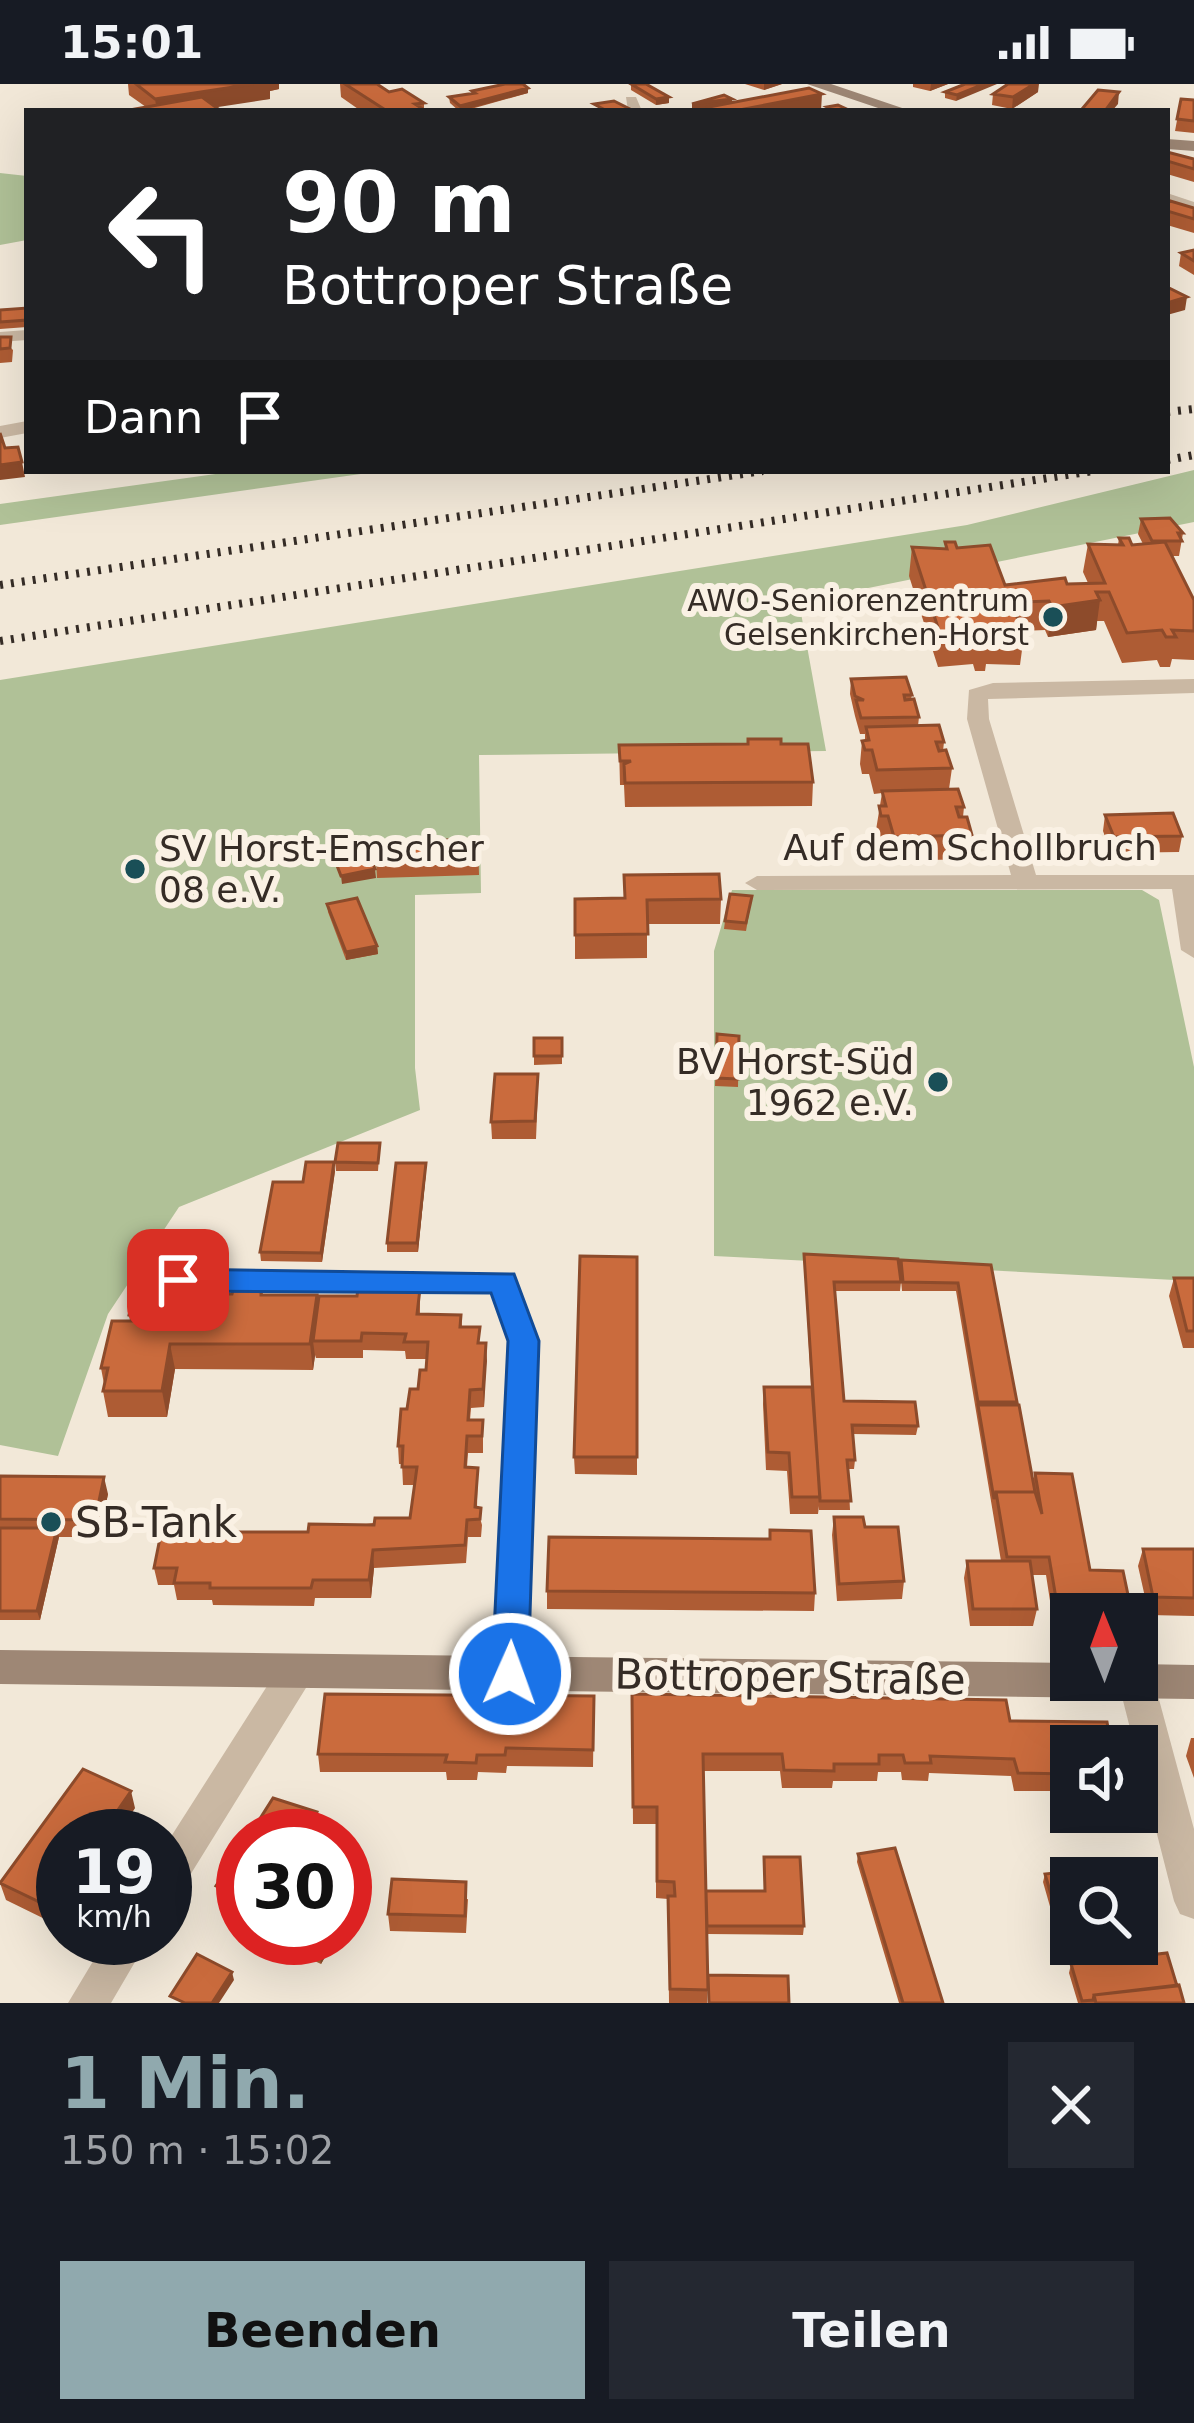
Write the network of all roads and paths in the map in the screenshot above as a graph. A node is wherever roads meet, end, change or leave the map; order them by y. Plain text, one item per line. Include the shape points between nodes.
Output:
1 (815, 84) edge
2 (840, 84) edge
3 (893, 108) edge
4 (915, 108) edge
5 (1194, 686) edge
6 (1188, 882) edge
7 (758, 883) dead end
8 (1026, 884) junction
9 (1194, 950) edge
10 (178, 1280) edge
11 (0, 1667) edge
12 (296, 1672) junction
13 (510, 1674) junction
14 (1050, 1680) edge
15 (1158, 1681) edge
16 (1194, 1682) edge
17 (1141, 1701) edge
18 (192, 1837) edge
19 (1194, 1900) edge
20 (112, 1965) edge
21 (88, 2003) edge

1 - 3 main road
2 - 4 main road
5 - 8 street via 977,695
6 - 8 street, Auf dem Schollbruch
6 - 9 street, Auf dem Schollbruch
7 - 8 street, Auf dem Schollbruch
10 - 13 street via 503,1282 524,1341
11 - 12 main road, Bottroper Straße
12 - 13 main road, Bottroper Straße
12 - 18 street
13 - 14 main road, Bottroper Straße
15 - 16 main road
17 - 19 street
20 - 21 street

